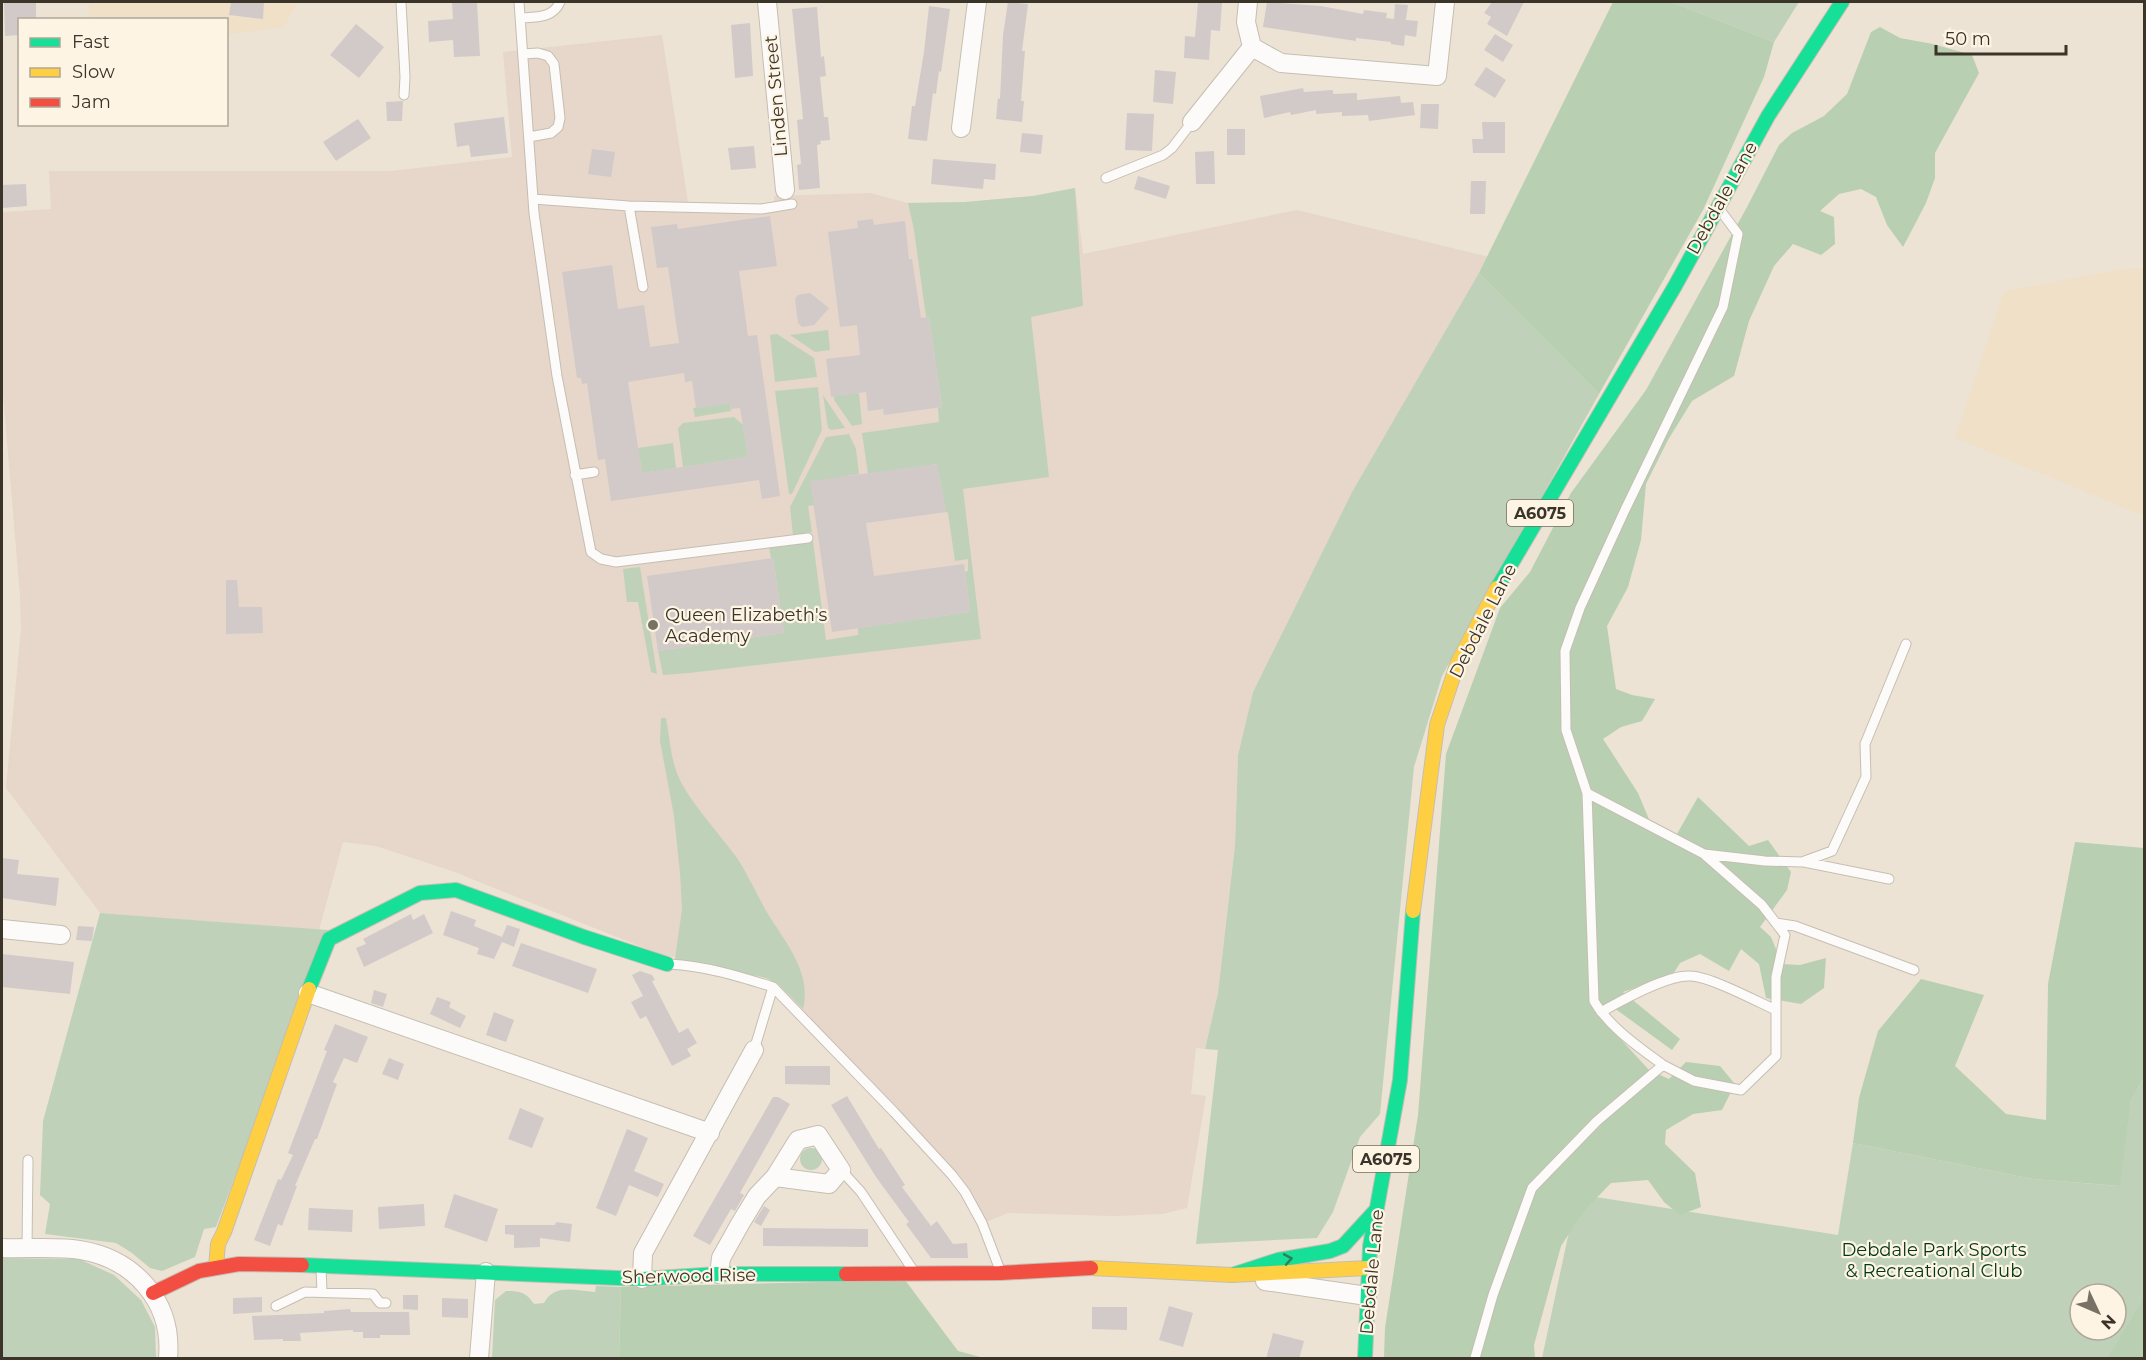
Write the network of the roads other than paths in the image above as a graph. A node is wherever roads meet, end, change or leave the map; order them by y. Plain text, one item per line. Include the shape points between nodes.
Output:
1 (401, 2) edge
2 (519, 2) edge
3 (560, 2) edge
4 (767, 2) edge
5 (977, 2) edge
6 (1248, 2) edge
7 (1445, 2) edge
8 (1842, 2) edge
9 (521, 18) junction
10 (1252, 47) junction
11 (523, 54) junction
12 (404, 95) dead end
13 (1192, 122) joint
14 (961, 128) dead end
15 (529, 137) junction
16 (1106, 178) dead end
17 (533, 199) junction
18 (788, 200) joint
19 (629, 206) junction
20 (1717, 206) junction
21 (643, 287) dead end
22 (594, 471) dead end
23 (575, 474) junction
24 (808, 538) dead end
25 (1906, 644) dead end
26 (1587, 793) junction
27 (1704, 854) junction
28 (1802, 862) junction
29 (1889, 879) dead end
30 (1776, 923) junction
31 (2, 929) edge
32 (61, 935) dead end
33 (667, 964) joint
34 (1914, 970) dead end
35 (773, 987) junction
36 (308, 993) junction
37 (1776, 1010) junction
38 (1601, 1012) junction
39 (754, 1050) joint
40 (1663, 1065) junction
41 (710, 1133) junction
42 (28, 1160) dead end
43 (841, 1170) junction
44 (775, 1177) junction
45 (1377, 1209) junction
46 (2, 1248) edge
47 (27, 1249) junction
48 (321, 1265) junction
49 (216, 1267) junction
50 (1368, 1268) junction
51 (486, 1272) junction
52 (915, 1273) junction
53 (1000, 1273) junction
54 (719, 1274) junction
55 (1232, 1275) junction
56 (642, 1279) junction
57 (322, 1292) junction
58 (153, 1293) junction
59 (1367, 1296) junction
60 (386, 1303) dead end
61 (276, 1306) dead end
62 (168, 1359) edge
63 (479, 1359) edge
64 (1365, 1359) edge
65 (1475, 1359) edge

1 - 12 lane
2 - 9 lane
3 - 9 lane via 548,15
4 - 18 street, Linden Street
5 - 14 street
6 - 10 street via 1246,22
7 - 10 street via 1437,76 1281,63
8 - 20 street, Debdale Lane / A6075 via 1768,116
9 - 11 lane
10 - 13 street
11 - 15 lane
11 - 15 lane via 548,56 554,64 560,118 558,127 551,132
13 - 16 lane via 1163,155
15 - 17 lane
17 - 19 lane
17 - 23 lane
18 - 19 lane via 761,208
19 - 21 lane
20 - 26 lane via 1738,234 1723,306 1580,608 1565,651 1566,730
20 - 45 street, Debdale Lane / A6075 via 1675,286 1489,601 1458,662 1437,725 1410,931 1400,1080
22 - 23 lane
23 - 24 lane via 591,552 601,559 616,562
25 - 28 lane via 1865,744 1866,777 1832,851
26 - 27 lane
26 - 38 lane via 1594,1001
27 - 28 lane
27 - 30 lane via 1762,905
28 - 29 lane
30 - 34 lane
30 - 37 lane via 1785,935 1776,977
31 - 32 street
33 - 35 lane via 733,974
33 - 36 street via 456,890 431,892 407,898 329,939
35 - 39 lane
35 - 53 lane via 952,1175 982,1223
36 - 41 street
36 - 49 street via 220,1236
37 - 38 lane via 1687,976 1638,993
37 - 40 lane via 1776,1056 1741,1089 1694,1081
38 - 40 lane
39 - 41 street
40 - 65 lane via 1598,1121 1532,1188 1493,1295
41 - 56 street via 643,1253
42 - 47 lane
43 - 44 street via 829,1184
43 - 44 street via 818,1135 798,1140
43 - 52 lane via 861,1192
44 - 54 street via 757,1196 740,1224 721,1258
45 - 50 street, Debdale Lane / A6075
55 -> 45 street via 1343,1246
46 - 47 street
47 - 58 street via 78,1249 108,1257 130,1270
48 - 49 street, Sherwood Rise
48 - 51 street, Sherwood Rise
48 - 57 lane
49 - 58 street, Sherwood Rise
50 - 55 street, Sherwood Rise
50 - 59 street, Debdale Lane / A6075
51 - 56 street, Sherwood Rise
51 - 63 street
52 - 53 street, Sherwood Rise
52 - 54 street, Sherwood Rise
53 - 55 street, Sherwood Rise via 1078,1267
54 - 56 street, Sherwood Rise
55 - 59 street, Sherwood Rise
57 - 60 lane via 373,1294 380,1303
57 - 61 lane via 305,1292
58 - 62 street via 167,1327
59 - 64 street, Debdale Lane / A6075

